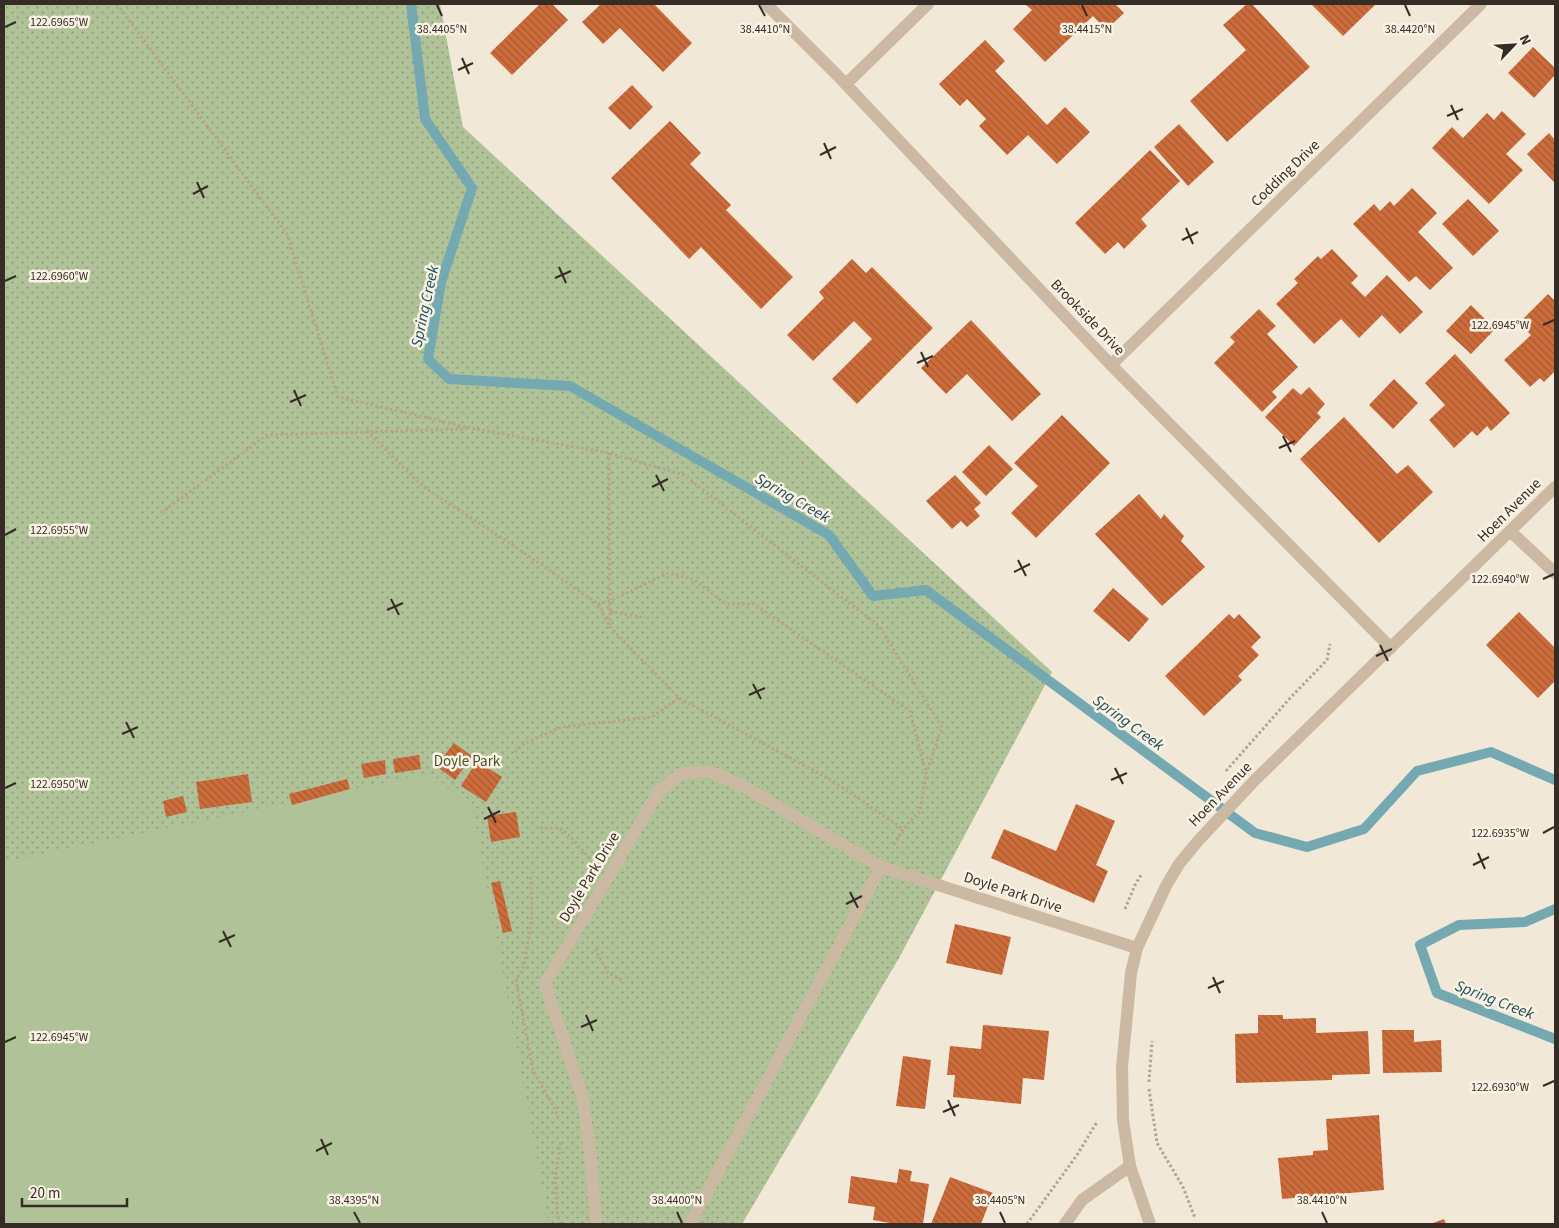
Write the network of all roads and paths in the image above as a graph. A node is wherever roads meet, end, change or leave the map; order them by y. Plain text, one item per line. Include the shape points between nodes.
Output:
1 (117, 4) edge
2 (766, 4) edge
3 (928, 4) edge
4 (1481, 4) edge
5 (846, 84) junction
6 (1111, 365) junction
7 (475, 429) junction
8 (367, 431) junction
9 (609, 453) junction
10 (1555, 487) edge
11 (161, 513) dead end
12 (1510, 531) junction
13 (1555, 573) edge
14 (610, 601) junction
15 (598, 604) junction
16 (610, 610) junction
17 (645, 618) dead end
18 (610, 627) junction
19 (1330, 644) dead end
20 (1391, 648) junction
21 (679, 698) junction
22 (515, 752) dead end
23 (926, 774) junction
24 (1220, 778) dead end
25 (540, 828) dead end
26 (903, 829) junction
27 (881, 867) junction
28 (608, 878) junction
29 (592, 944) dead end
30 (1136, 948) junction
31 (624, 981) dead end
32 (1152, 1033) dead end
33 (1098, 1120) dead end
34 (1130, 1166) junction
35 (1195, 1218) dead end
36 (596, 1224) edge
37 (690, 1224) edge
38 (1027, 1224) edge
39 (1065, 1224) edge
40 (1150, 1224) edge

1 - 7 path via 287,234 338,397
2 - 5 street, Brookside Drive
3 - 5 street
4 - 6 street, Codding Drive
5 - 6 street, Brookside Drive
6 - 20 street, Brookside Drive
7 - 8 path
7 - 9 path
8 - 11 path via 267,435
8 - 15 path via 422,486
9 - 14 path
9 - 23 path via 684,474 879,626 942,727
10 - 12 street, Hoen Avenue
12 - 13 street
12 - 20 street, Hoen Avenue
14 - 15 path
14 - 16 path
14 - 23 path via 668,573 692,580 726,604 754,604 910,711
15 - 18 path
16 - 17 path
16 - 18 path
18 - 21 path
19 - 24 path via 1327,660
20 - 30 street, Hoen Avenue via 1254,781 1198,841 1166,886
21 - 22 path via 652,717 562,727 525,743
21 - 26 path via 833,781
23 - 26 path via 920,811
25 - 28 path via 559,828 569,835
26 - 27 path
27 - 28 street, Doyle Park Drive via 741,785 711,772 682,773 659,791
27 - 30 street, Doyle Park Drive
27 - 37 street
28 - 36 street, Doyle Park Drive via 544,984 583,1099
29 - 31 path via 608,973
30 - 34 street, Hoen Avenue via 1122,1067 1123,1120
32 - 35 path via 1149,1087 1157,1143 1183,1187
33 - 38 path
34 - 39 street via 1082,1200
34 - 40 street, Hoen Avenue

